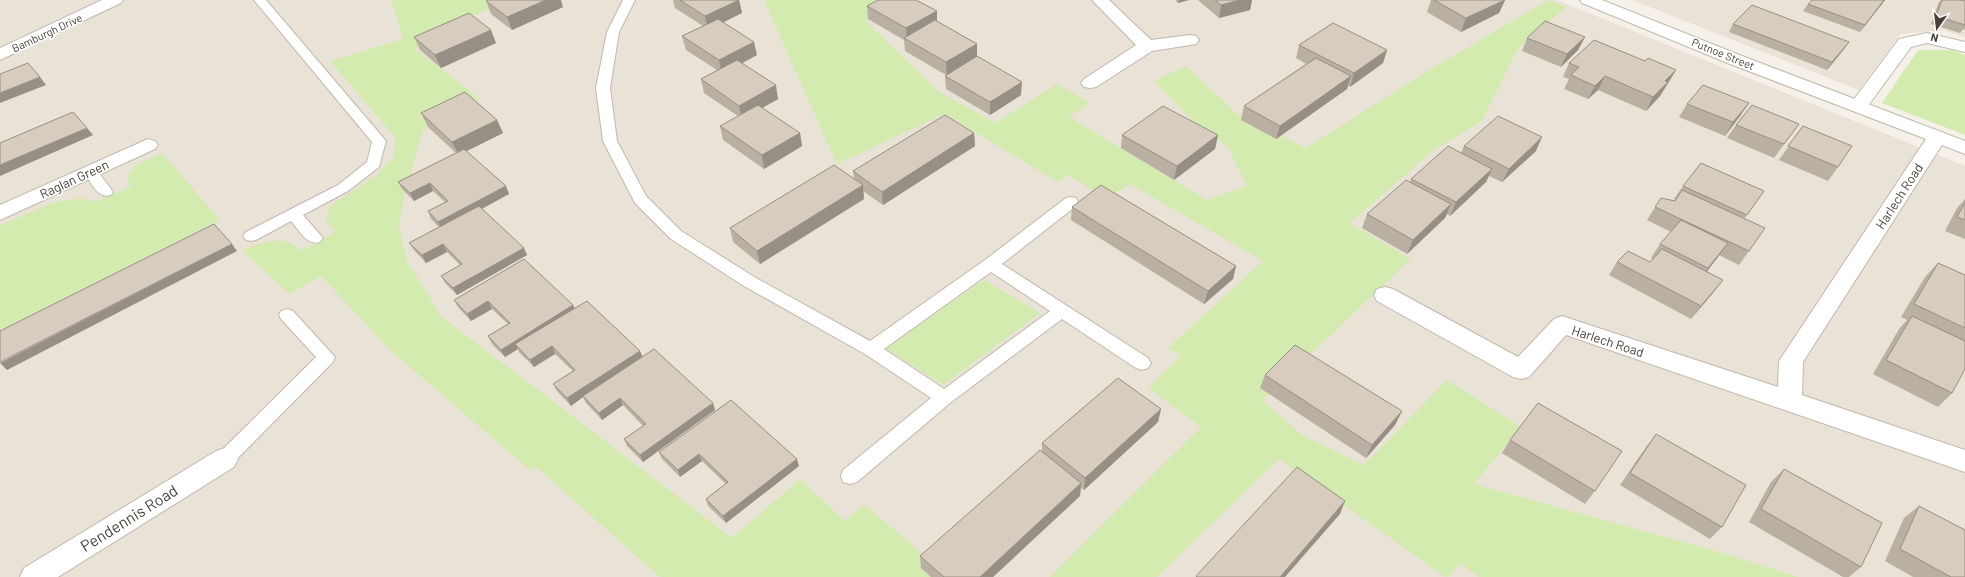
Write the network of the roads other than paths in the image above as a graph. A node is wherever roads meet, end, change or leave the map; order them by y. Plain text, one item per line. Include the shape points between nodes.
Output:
1 (115, 0) edge
2 (260, 0) edge
3 (629, 0) edge
4 (1100, 0) edge
5 (1588, 0) edge
6 (1190, 40) dead end
7 (1147, 46) junction
8 (1965, 47) edge
9 (0, 55) edge
10 (1090, 83) dead end
11 (1858, 106) junction
12 (1937, 137) junction
13 (148, 145) dead end
14 (1965, 148) edge
15 (90, 171) junction
16 (106, 192) dead end
17 (1071, 202) dead end
18 (0, 213) edge
19 (293, 214) junction
20 (251, 236) dead end
21 (315, 238) dead end
22 (991, 264) junction
23 (1385, 295) dead end
24 (1061, 311) junction
25 (287, 315) dead end
26 (871, 348) junction
27 (1142, 363) dead end
28 (944, 398) junction
29 (1790, 401) junction
30 (225, 459) joint
31 (1965, 461) edge
32 (850, 476) dead end
33 (34, 577) edge

1 - 9 street, Bamburgh Drive
2 - 19 lane via 379,141 374,164 343,188
3 - 26 lane via 613,32 604,88 610,141 640,199 676,235 750,282
4 - 7 street
5 - 11 street, Putnoe Street
6 - 7 street
7 - 10 street
8 - 11 street via 1927,38 1905,43
11 - 12 street, Putnoe Street
12 - 14 street, Putnoe Street
12 - 29 street, Harlech Road via 1791,361
13 - 15 street, Raglan Green
15 - 16 lane
15 - 18 street, Raglan Green
17 - 22 lane
19 - 20 lane
19 - 21 lane
22 - 24 lane
22 - 26 lane
23 - 29 street, Harlech Road via 1520,370 1562,325
24 - 27 lane
24 - 28 lane
25 - 30 lane via 327,357
26 - 28 lane
28 - 32 lane
29 - 31 street, Harlech Road
30 - 33 street, Pendennis Road

